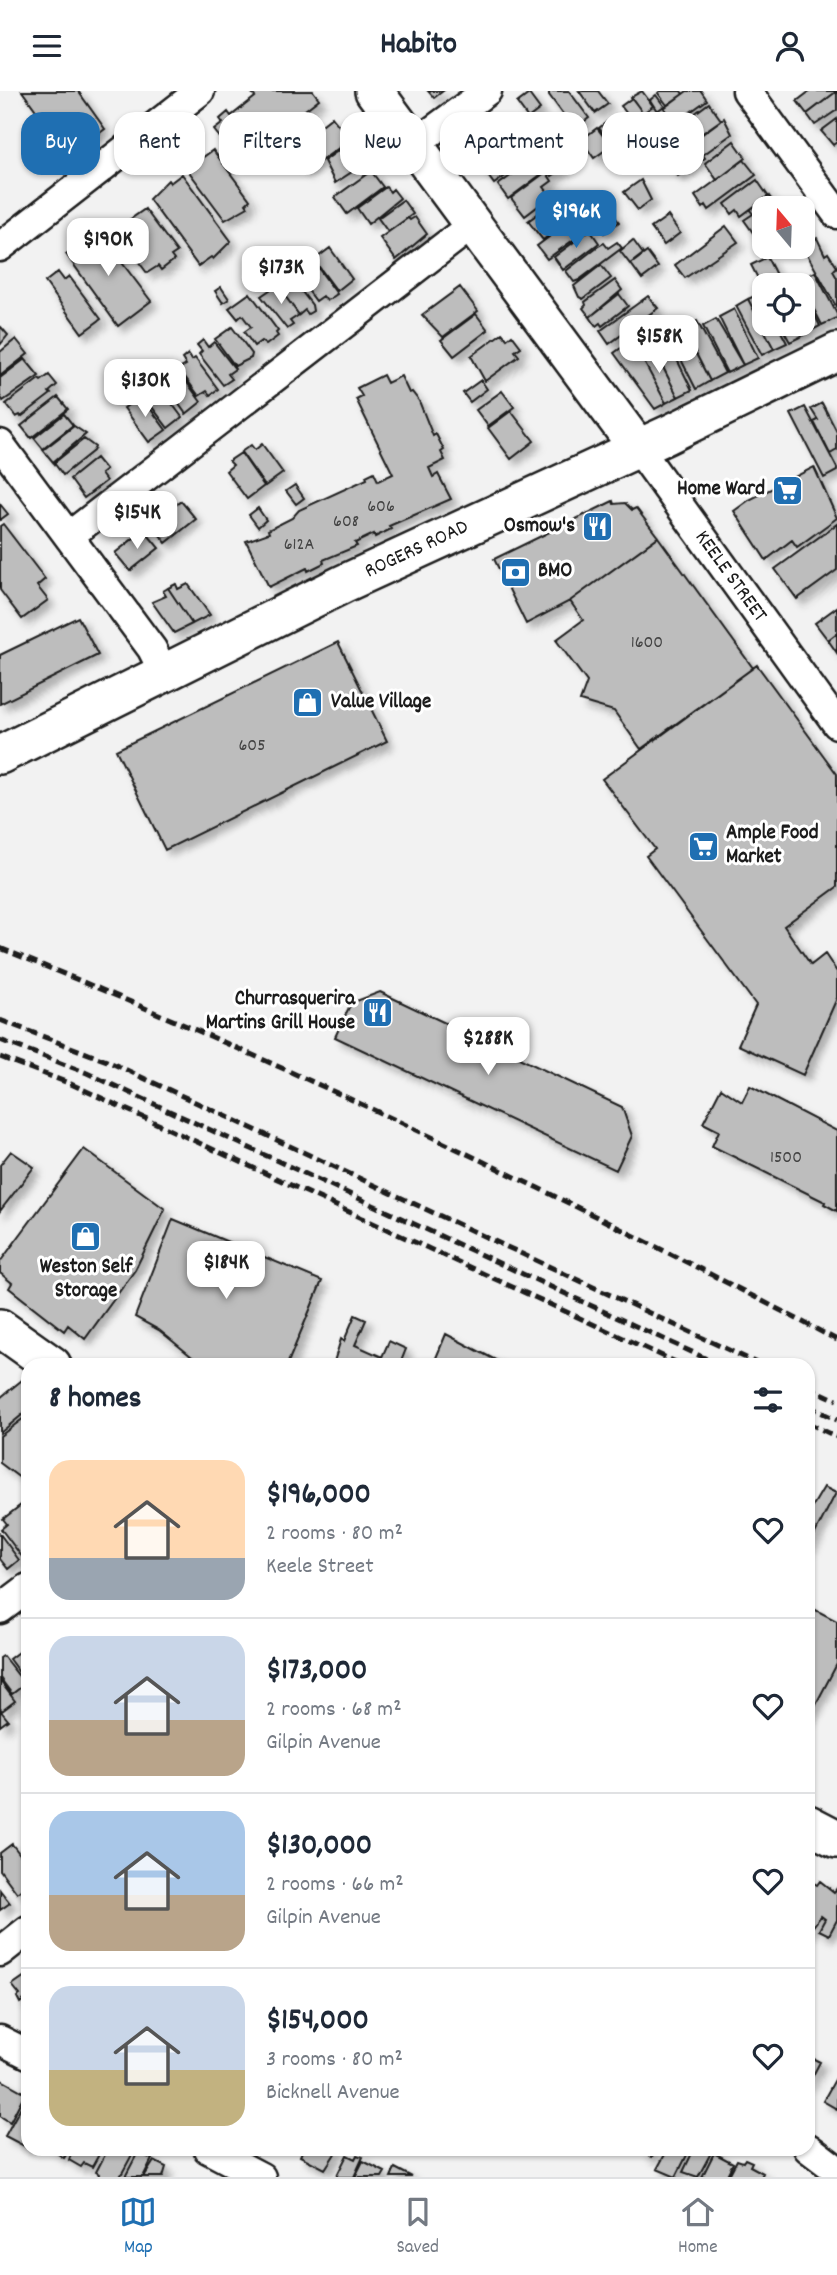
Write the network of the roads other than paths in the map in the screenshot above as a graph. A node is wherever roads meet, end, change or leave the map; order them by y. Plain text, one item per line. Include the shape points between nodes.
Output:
1 (200, 91) edge
2 (374, 91) edge
3 (487, 91) edge
4 (747, 91) edge
5 (389, 112) edge
6 (426, 136) edge
7 (426, 163) edge
8 (837, 214) edge
9 (472, 225) junction
10 (0, 247) edge
11 (837, 352) edge
12 (0, 444) edge
13 (638, 448) junction
14 (69, 536) junction
15 (164, 673) junction
16 (837, 724) edge
17 (0, 755) edge
18 (0, 1328) edge
19 (42, 1358) edge
20 (21, 1593) edge
21 (0, 1609) edge
22 (815, 1828) edge
23 (837, 1839) edge
24 (21, 1936) edge
25 (0, 1952) edge
26 (0, 2040) edge
27 (21, 2050) edge
28 (815, 2153) edge
29 (221, 2156) edge
30 (837, 2170) edge
31 (261, 2177) edge

1 - 10 street
2 - 5 main road, KEELE STREET
3 - 6 street
4 - 8 street
7 - 9 main road, KEELE STREET
9 - 13 main road, KEELE STREET
9 - 14 street
11 - 13 main road, ROGERS ROAD
12 - 14 street
13 - 15 main road, ROGERS ROAD via 343,584
13 - 16 street, KEELE STREET
14 - 15 street via 152,649
15 - 17 main road, ROGERS ROAD
18 - 19 main road
20 - 21 street
22 - 23 main road
24 - 25 street
26 - 27 street
28 - 30 street
29 - 31 street

